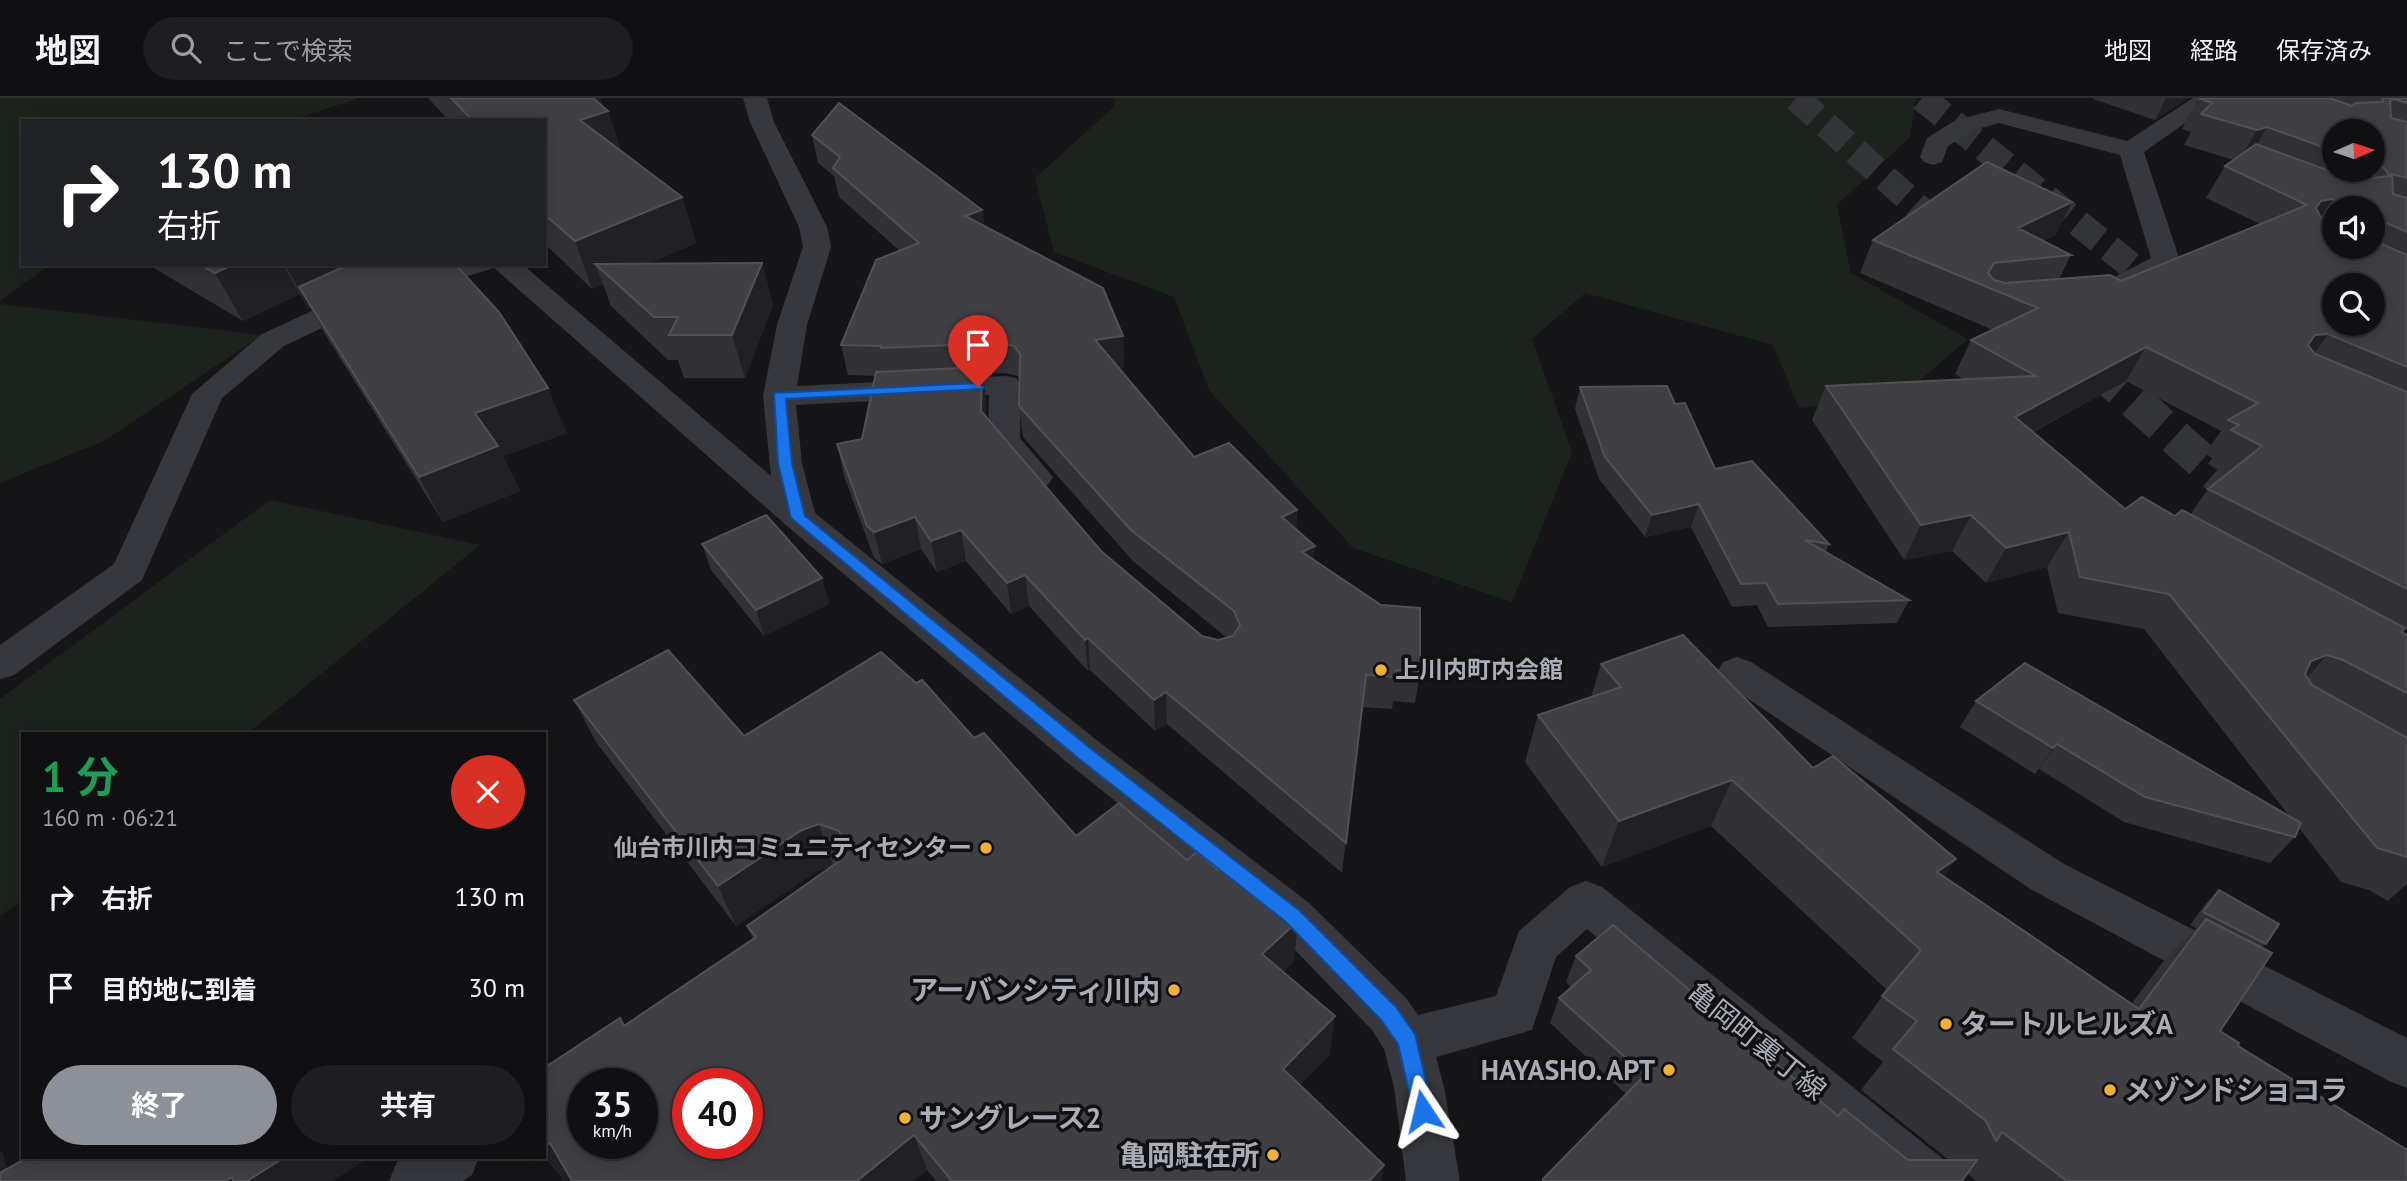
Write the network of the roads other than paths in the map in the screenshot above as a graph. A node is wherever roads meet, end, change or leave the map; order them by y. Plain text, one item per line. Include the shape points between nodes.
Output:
1 (755, 98) edge
2 (2209, 98) edge
3 (2131, 150) junction
4 (1933, 158) dead end
5 (476, 266) edge
6 (507, 266) edge
7 (2088, 297) edge
8 (779, 396) junction
9 (1056, 501) edge
10 (799, 518) junction
11 (0, 664) edge
12 (1737, 672) dead end
13 (1407, 1041) junction
14 (2407, 1064) edge
15 (449, 1159) edge
16 (453, 1159) edge
17 (416, 1181) edge
18 (465, 1181) edge
19 (1433, 1181) edge
20 (1928, 1181) edge

1 - 8 street via 813,227 817,247 792,326
2 - 3 street
3 - 4 street via 1999,116 1965,125 1936,143
3 - 7 street via 2166,261 2101,296
5 - 11 street via 352,303 263,348 208,394 129,571
6 - 10 street
8 - 9 street via 1005,385 1004,440
8 - 10 street via 785,463
10 - 13 street via 1084,753 1293,917 1389,1013
12 - 14 street via 2048,877
13 - 19 street
13 - 20 street, 亀岡町裏丁線 via 1515,1014 1536,946 1586,901
15 - 17 street
16 - 18 street

